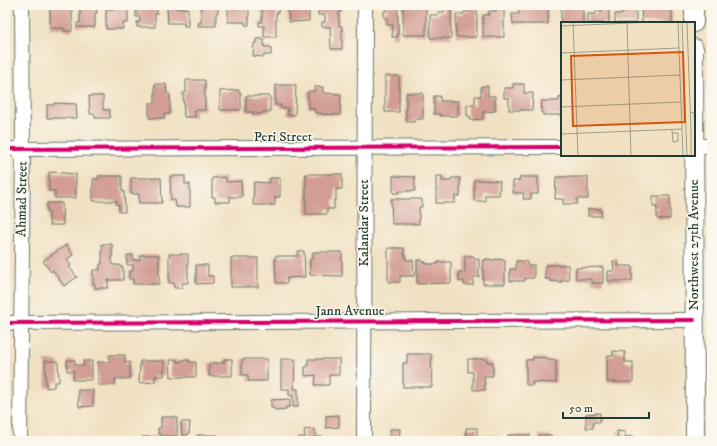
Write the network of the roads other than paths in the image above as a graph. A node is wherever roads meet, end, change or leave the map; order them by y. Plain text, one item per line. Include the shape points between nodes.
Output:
1 (22, 5) edge
2 (365, 5) edge
3 (694, 5) edge
4 (694, 22) edge
5 (695, 146) edge
6 (712, 146) edge
7 (561, 147) edge
8 (365, 148) junction
9 (5, 149) edge
10 (23, 149) junction
11 (694, 156) edge
12 (694, 320) junction
13 (363, 322) junction
14 (21, 323) junction
15 (5, 324) edge
16 (20, 441) edge
17 (364, 441) edge
18 (695, 441) edge

1 - 10 street, Ahmad Street
2 - 8 street, Kalandar Street
3 - 4 main road
5 - 6 street
7 - 8 street, Peri Street
8 - 10 street, Peri Street
8 - 13 street, Kalandar Street
9 - 10 street, Peri Street
10 - 14 street, Ahmad Street
11 - 12 main road, Northwest 27th Avenue
12 - 13 street, Jann Avenue
12 - 18 main road, Northwest 27th Avenue
13 - 14 street, Jann Avenue
13 - 17 street, Kalandar Street
14 - 15 street, Jann Avenue
14 - 16 street, Ahmad Street

